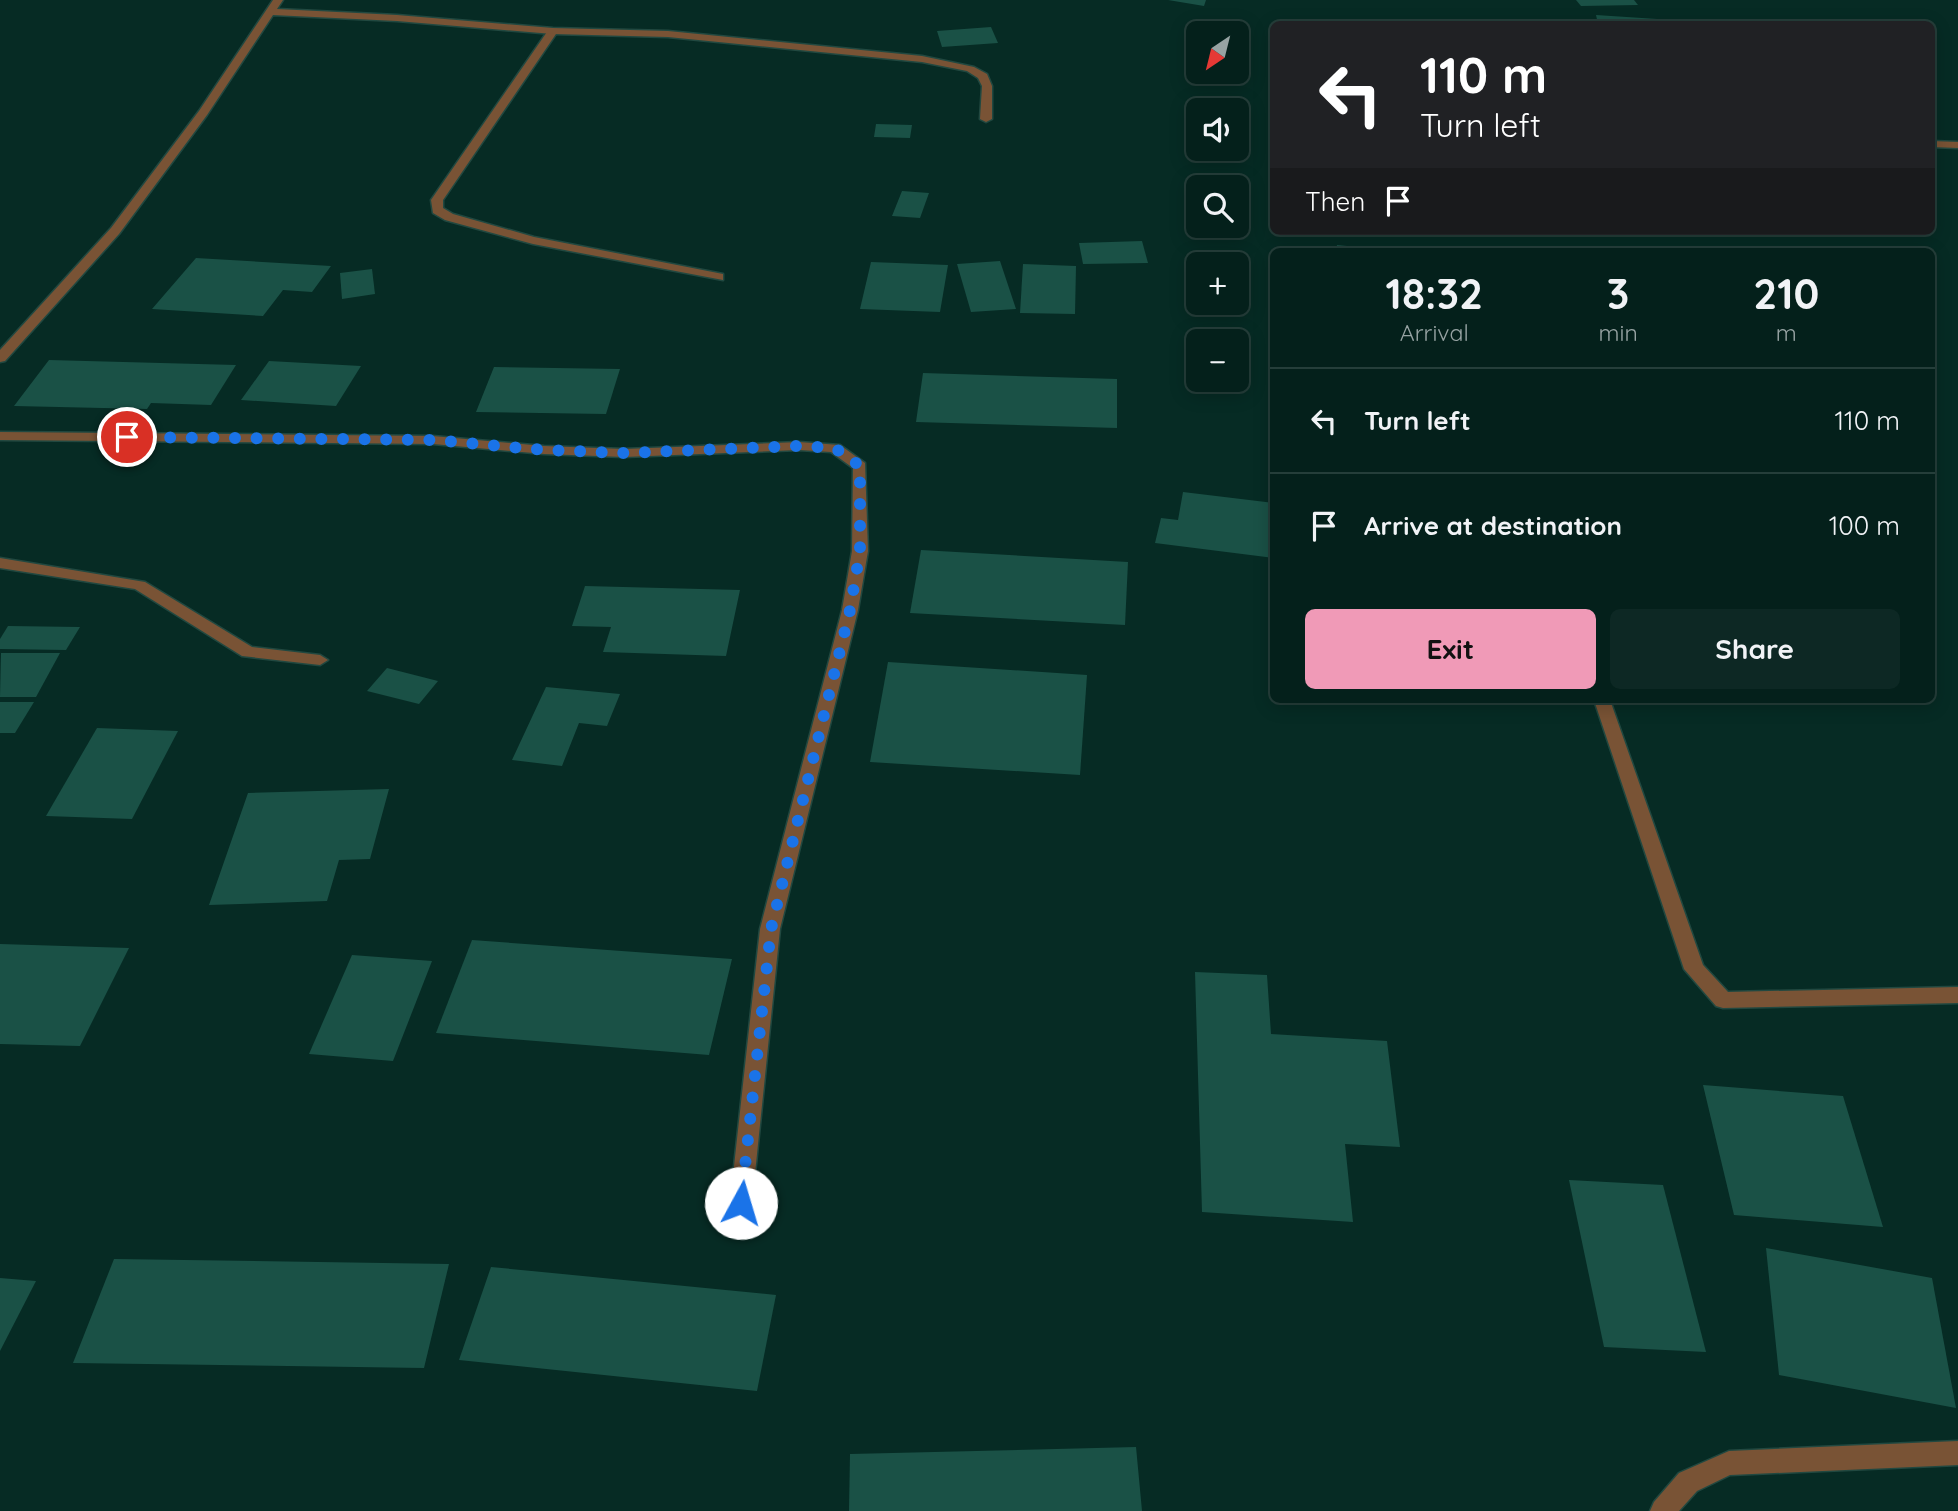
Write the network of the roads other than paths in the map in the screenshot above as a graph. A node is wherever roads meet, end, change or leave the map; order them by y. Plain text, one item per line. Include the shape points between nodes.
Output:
1 (278, 0) edge
2 (273, 12) junction
3 (553, 31) junction
4 (986, 119) dead end
5 (1935, 144) edge
6 (1958, 145) edge
7 (719, 277) dead end
8 (0, 358) edge
9 (0, 436) edge
10 (0, 563) edge
11 (320, 660) dead end
12 (1603, 703) edge
13 (1958, 995) edge
14 (741, 1203) dead end
15 (1958, 1453) edge
16 (1663, 1511) edge

1 - 2 street
2 - 3 street
2 - 8 street via 115,231
3 - 4 street via 668,34 950,64 983,76 988,86
3 - 7 street via 437,200 437,210 533,240
5 - 6 street
9 - 14 street via 433,440 624,453 799,446 835,448 860,466 860,551 850,610 771,929
10 - 11 street via 139,585 248,652
12 - 13 street via 1694,969 1723,1000
15 - 16 street via 1729,1463 1688,1482

